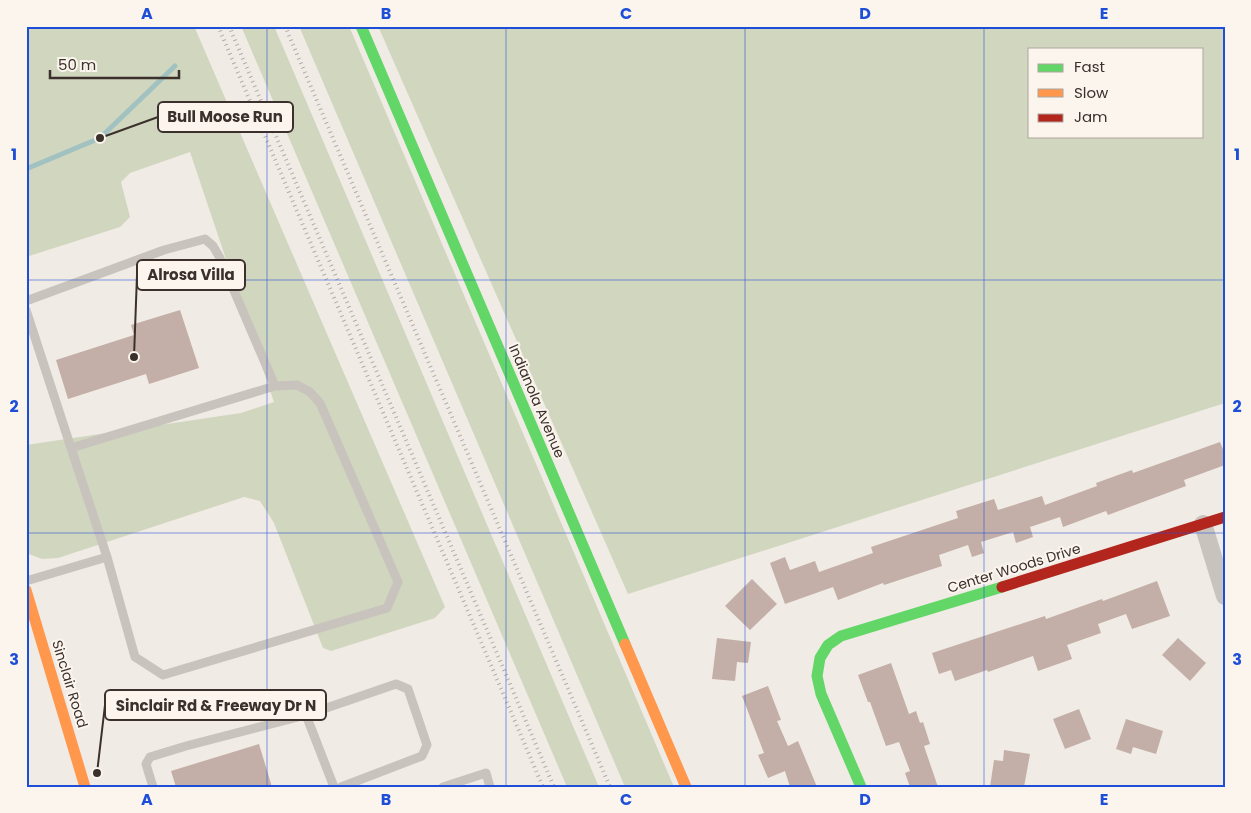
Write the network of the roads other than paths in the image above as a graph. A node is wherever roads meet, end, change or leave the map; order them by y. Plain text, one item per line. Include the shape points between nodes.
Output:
1 (361, 26) edge
2 (26, 301) edge
3 (26, 310) edge
4 (275, 386) junction
5 (71, 448) junction
6 (1225, 517) edge
7 (1203, 524) junction
8 (106, 557) junction
9 (26, 581) edge
10 (26, 590) edge
11 (1225, 596) edge
12 (306, 715) junction
13 (85, 787) edge
14 (153, 787) edge
15 (334, 787) edge
16 (341, 787) edge
17 (443, 787) edge
18 (490, 787) edge
19 (686, 787) edge
20 (861, 787) edge

1 - 19 main road, Indianola Avenue
2 - 4 lane via 164,250 205,239 220,258
3 - 5 lane
4 - 5 lane
4 - 8 lane via 297,385 320,403 398,582 387,608 163,675 135,657
5 - 8 lane
6 - 7 main road, Center Woods Drive
7 - 11 street
7 - 20 main road, Center Woods Drive via 841,636 828,645 820,658 817,676 821,694
8 - 9 lane
10 - 13 main road, Sinclair Road
12 - 14 lane via 150,757 146,764
12 - 15 lane
12 - 16 lane via 396,684 408,689 427,745 422,756
17 - 18 lane via 486,773

